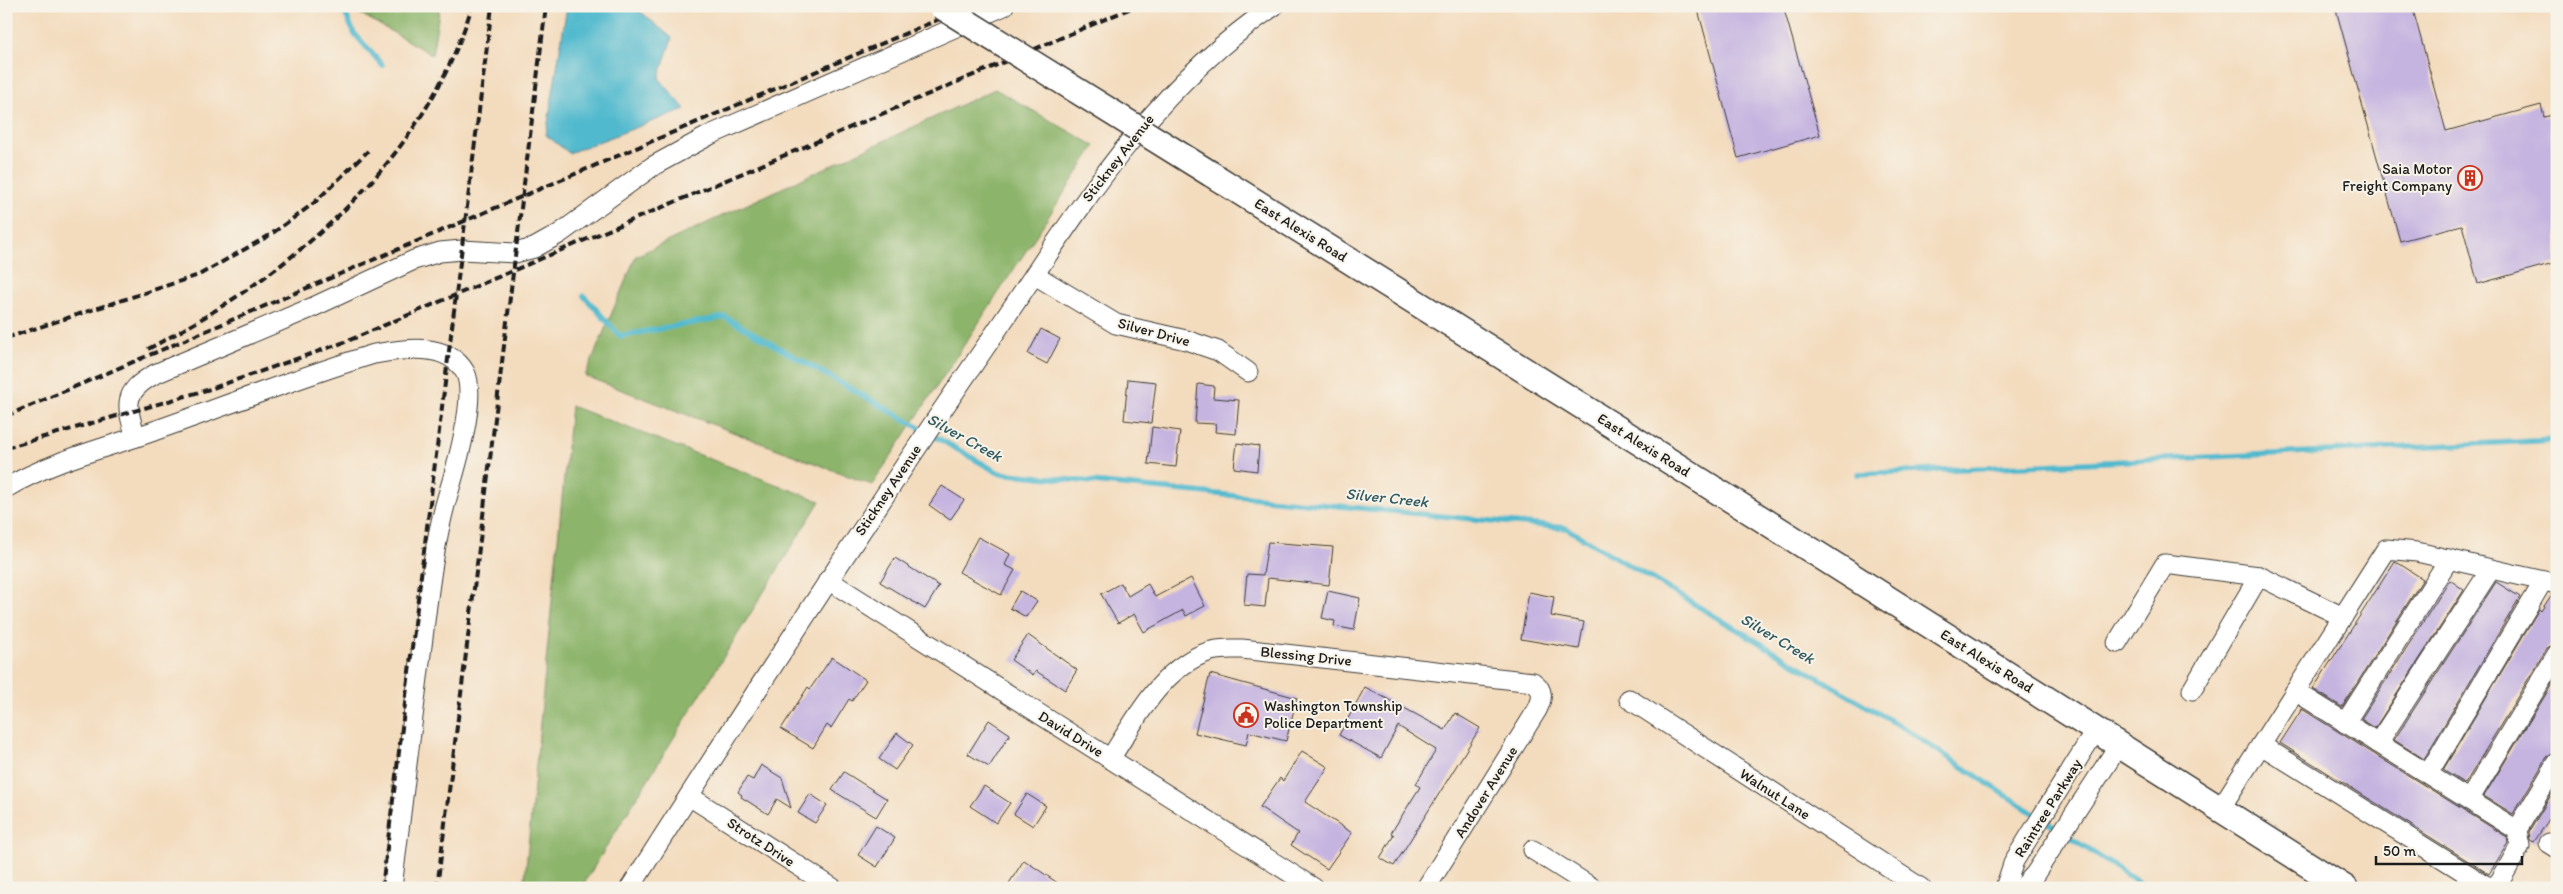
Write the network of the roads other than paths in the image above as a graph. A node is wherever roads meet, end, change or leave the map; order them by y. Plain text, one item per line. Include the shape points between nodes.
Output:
1 (941, 6) edge
2 (1004, 6) edge
3 (1274, 6) edge
4 (1035, 274) junction
5 (1248, 372) dead end
6 (136, 437) junction
7 (6, 488) edge
8 (2449, 559) junction
9 (2491, 569) junction
10 (2259, 576) junction
11 (828, 580) junction
12 (2550, 582) edge
13 (2343, 617) junction
14 (2117, 643) dead end
15 (2557, 654) edge
16 (2192, 690) dead end
17 (2295, 691) junction
18 (1542, 695) joint
19 (1629, 700) dead end
20 (2345, 722) junction
21 (2096, 730) junction
22 (2378, 743) junction
23 (2261, 744) junction
24 (2119, 745) junction
25 (1110, 759) junction
26 (2557, 763) edge
27 (2428, 774) junction
28 (689, 796) junction
29 (2469, 800) junction
30 (2220, 809) junction
31 (2517, 830) junction
32 (1533, 850) dead end
33 (392, 888) edge
34 (630, 888) edge
35 (833, 888) edge
36 (1314, 888) edge
37 (1426, 888) edge
38 (1593, 888) edge
39 (1921, 888) edge
40 (2005, 888) edge
41 (2022, 888) edge
42 (2345, 888) edge

1 - 21 main road, East Alexis Road, bridge
2 - 6 street via 710,135 653,166 560,234 534,248 515,253 440,252 414,260 311,308 154,374 139,383 128,399
3 - 4 street, Stickney Avenue via 1231,37 1141,125
4 - 5 street, Silver Drive via 1116,324 1218,351
4 - 11 street, Stickney Avenue
6 - 7 street via 72,456
6 - 33 street via 381,353 410,349 440,353 465,372 468,394 464,438 445,506 428,599
8 - 9 street
8 - 13 street via 2386,549
8 - 20 street
9 - 12 street
9 - 22 street
10 - 13 street
10 - 14 street via 2165,564
10 - 16 street
11 - 25 street, David Drive
11 - 28 street, Stickney Avenue
12 - 27 street
13 - 17 street
15 - 29 street
17 - 20 street
17 - 23 street
18 - 25 street, Blessing Drive via 1533,682 1522,680 1223,649 1190,662 1160,685
18 - 37 street, Andover Avenue via 1537,710
19 - 39 street, Walnut Lane
20 - 22 street
21 - 24 main road, East Alexis Road
21 - 40 street, Raintree Parkway via 2014,861
22 - 27 street
23 - 30 street
23 - 31 street via 2493,888 2520,846
24 - 30 main road, East Alexis Road
24 - 41 street, Raintree Parkway via 2035,874
25 - 36 street, David Drive
26 - 31 street
27 - 29 street
28 - 34 street, Stickney Avenue
28 - 35 street, Strotz Drive
29 - 31 street
30 - 42 main road, East Alexis Road
32 - 38 street

